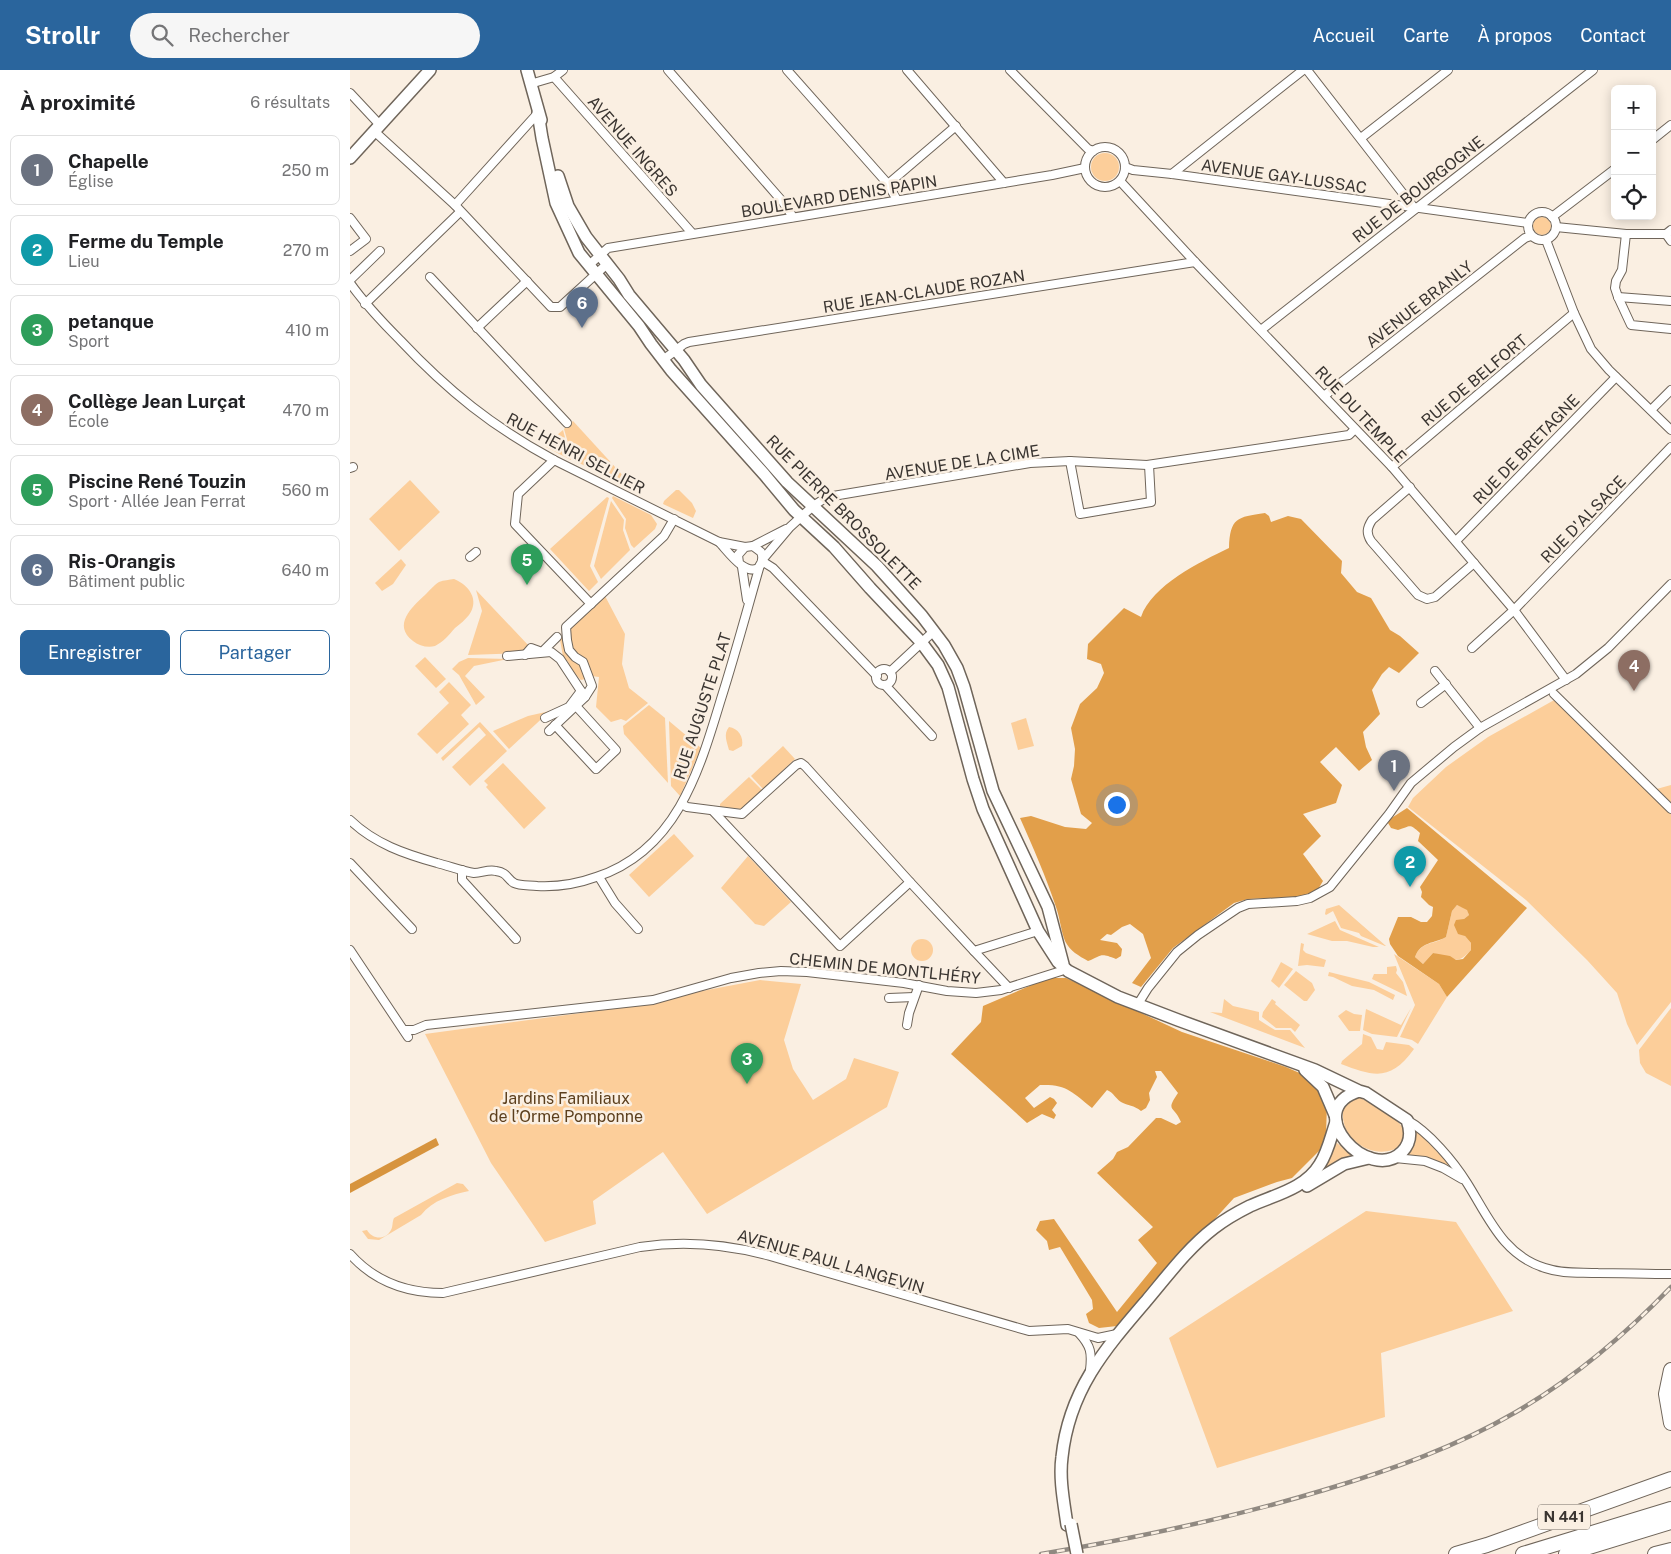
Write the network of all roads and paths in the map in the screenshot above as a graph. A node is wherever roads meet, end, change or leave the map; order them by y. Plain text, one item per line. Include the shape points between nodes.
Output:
1 (430, 70) edge
2 (527, 70) edge
3 (563, 70) edge
4 (668, 70) edge
5 (787, 70) edge
6 (907, 70) edge
7 (1010, 70) edge
8 (1303, 70) edge
9 (1307, 70) edge
10 (1448, 70) edge
11 (1593, 70) edge
12 (554, 76) junction
13 (530, 84) junction
14 (350, 93) edge
15 (538, 114) junction
16 (1671, 125) edge
17 (956, 126) junction
18 (377, 127) junction
19 (1656, 137) edge
20 (1361, 138) junction
21 (1093, 151) junction
22 (350, 158) edge
23 (1126, 166) junction
24 (1085, 168) junction
25 (1611, 172) edge
26 (1172, 174) junction
27 (1120, 181) junction
28 (1004, 183) junction
29 (888, 184) junction
30 (897, 200) junction
31 (455, 205) junction
32 (1415, 209) junction
33 (460, 212) junction
34 (1552, 216) junction
35 (793, 217) junction
36 (350, 218) edge
37 (1528, 223) junction
38 (1556, 227) junction
39 (353, 228) edge
40 (1668, 232) edge
41 (692, 233) junction
42 (1626, 234) junction
43 (1531, 236) junction
44 (1546, 240) junction
45 (1671, 241) edge
46 (350, 251) edge
47 (380, 251) dead end
48 (600, 254) junction
49 (1195, 262) junction
50 (607, 264) junction
51 (593, 269) junction
52 (430, 277) dead end
53 (350, 281) edge
54 (527, 281) junction
55 (1618, 297) junction
56 (1671, 301) edge
57 (365, 304) junction
58 (1574, 313) junction
59 (477, 328) junction
60 (1671, 329) edge
61 (1261, 330) junction
62 (675, 351) junction
63 (663, 360) junction
64 (1616, 377) junction
65 (1671, 390) edge
66 (1324, 396) junction
67 (1651, 410) junction
68 (567, 423) dead end
69 (1355, 428) junction
70 (1671, 430) edge
71 (1671, 448) edge
72 (554, 460) junction
73 (1070, 461) junction
74 (1150, 465) junction
75 (1392, 467) junction
76 (1410, 487) junction
77 (813, 506) junction
78 (801, 518) junction
79 (674, 519) junction
80 (790, 527) junction
81 (1456, 541) junction
82 (719, 542) junction
83 (749, 546) junction
84 (762, 561) junction
85 (1474, 563) junction
86 (741, 565) junction
87 (1671, 584) edge
88 (591, 604) junction
89 (747, 607) junction
90 (1514, 610) junction
91 (934, 631) junction
92 (556, 637) dead end
93 (921, 642) junction
94 (1472, 648) dead end
95 (542, 652) junction
96 (507, 656) dead end
97 (1435, 671) dead end
98 (890, 672) junction
99 (877, 676) junction
100 (1566, 680) junction
101 (1446, 684) junction
102 (885, 685) junction
103 (583, 694) junction
104 (1554, 694) dead end
105 (1421, 703) dead end
106 (576, 706) junction
107 (545, 718) dead end
108 (1480, 728) junction
109 (932, 736) dead end
110 (682, 804) junction
111 (1671, 809) edge
112 (713, 811) junction
113 (350, 820) edge
114 (350, 863) edge
115 (462, 870) junction
116 (599, 877) junction
117 (910, 882) junction
118 (412, 928) dead end
119 (638, 928) dead end
120 (1038, 931) junction
121 (516, 939) dead end
122 (974, 951) junction
123 (352, 956) edge
124 (1065, 968) junction
125 (919, 985) junction
126 (1009, 988) junction
127 (914, 997) junction
128 (890, 998) dead end
129 (1138, 1004) junction
130 (907, 1025) dead end
131 (1298, 1065) junction
132 (1359, 1091) junction
133 (1335, 1119) junction
134 (1407, 1120) junction
135 (1369, 1158) junction
136 (1395, 1158) junction
137 (1466, 1181) junction
138 (350, 1254) edge
139 (1671, 1274) edge
140 (1077, 1332) junction
141 (1116, 1334) junction
142 (1671, 1370) edge
143 (1090, 1373) junction
144 (1671, 1423) edge
145 (1671, 1479) edge
146 (1671, 1509) edge
147 (1671, 1522) edge
148 (1069, 1525) junction
149 (1671, 1550) edge
150 (1072, 1554) edge
151 (1077, 1554) edge
152 (1456, 1554) edge
153 (1523, 1554) edge
154 (1566, 1554) edge
155 (1654, 1554) edge

1 - 18 main road
2 - 13 main road, RUE PIERRE BROSSOLETTE
3 - 12 street
4 - 35 street
5 - 29 street
6 - 17 street
7 - 21 street
8 - 26 street
9 - 20 street
10 - 20 street
11 - 32 street, RUE DE BOURGOGNE
12 - 13 street
12 - 41 street, AVENUE INGRES
13 - 15 main road, RUE PIERRE BROSSOLETTE
14 - 18 street
15 - 31 street
15 - 48 main road, RUE PIERRE BROSSOLETTE via 563,195 586,237
15 - 51 main road, RUE PIERRE BROSSOLETTE via 556,203 579,253
16 - 19 street
17 - 28 street
17 - 29 street
18 - 22 main road
18 - 31 street
20 - 32 street
21 - 23 street via 1103,147 1114,149
21 - 24 street
23 - 26 street, AVENUE GAY-LUSSAC via 1133,170
23 - 27 street
24 - 27 street via 1095,184 1108,187
24 - 28 street, BOULEVARD DENIS PAPIN
25 - 34 street
26 - 32 street, AVENUE GAY-LUSSAC
27 - 49 street, RUE DU TEMPLE
28 - 30 street, BOULEVARD DENIS PAPIN
29 - 30 street
30 - 35 street, BOULEVARD DENIS PAPIN
31 - 33 street
32 - 37 street, AVENUE GAY-LUSSAC
32 - 61 street, RUE DE BOURGOGNE
33 - 54 street
33 - 57 street
34 - 37 street via 1540,212
34 - 38 street
35 - 41 street, BOULEVARD DENIS PAPIN
36 - 39 street
37 - 43 street
38 - 42 street
38 - 44 street
39 - 46 street via 366,239
40 - 42 street
40 - 45 street
41 - 48 street, BOULEVARD DENIS PAPIN via 608,248
42 - 55 street via 1622,270 1615,285
43 - 44 street
43 - 66 street, AVENUE BRANLY
44 - 58 street
47 - 53 street, RUE HENRI SELLIER
48 - 50 main road, RUE PIERRE BROSSOLETTE
48 - 51 street
49 - 61 street, RUE DU TEMPLE
49 - 62 street, RUE JEAN-CLAUDE ROZAN via 690,342
50 - 51 street
50 - 62 main road, RUE PIERRE BROSSOLETTE
51 - 54 street via 564,304 555,308
51 - 63 main road, RUE PIERRE BROSSOLETTE
52 - 59 street
53 - 57 street, RUE HENRI SELLIER
54 - 59 street
55 - 56 street
55 - 60 street via 1630,325
57 - 72 street, RUE HENRI SELLIER via 465,402 522,443
58 - 64 street via 1591,349
58 - 75 street, RUE DE BELFORT
59 - 68 street
61 - 66 street, RUE DU TEMPLE
62 - 63 street, RUE JEAN-CLAUDE ROZAN
62 - 77 main road, RUE PIERRE BROSSOLETTE via 787,482
63 - 78 main road, RUE PIERRE BROSSOLETTE
64 - 67 street
64 - 81 street, RUE DE BRETAGNE
65 - 67 street
66 - 69 street, RUE DU TEMPLE
67 - 70 street
69 - 74 street, AVENUE DE LA CIME via 1349,435
69 - 75 street, RUE DU TEMPLE
71 - 90 street, RUE D'ALSACE
72 - 79 street, RUE HENRI SELLIER
72 - 88 street via 518,494 515,524
73 - 74 street, AVENUE DE LA CIME
73 - 74 street via 1080,514 1151,502
73 - 77 street, AVENUE DE LA CIME via 1030,462 831,496
75 - 76 street, RUE DU TEMPLE
76 - 81 street, RUE DU TEMPLE
76 - 85 street via 1368,525 1370,541 1422,598 1435,597
77 - 78 street, AVENUE DE LA CIME
77 - 91 main road, RUE PIERRE BROSSOLETTE via 877,566
78 - 80 street, AVENUE DE LA CIME
78 - 93 main road, RUE PIERRE BROSSOLETTE via 834,547
79 - 82 street, RUE HENRI SELLIER
79 - 88 street via 664,536
80 - 83 street via 768,540
80 - 84 street
81 - 85 street, RUE DU TEMPLE
82 - 83 street
82 - 86 street
83 - 84 street via 759,549
83 - 86 street via 740,552
84 - 86 street via 750,570
84 - 89 street, RUE AUGUSTE PLAT
84 - 99 street via 773,568
85 - 90 street, RUE DU TEMPLE
86 - 89 street, RUE AUGUSTE PLAT
87 - 100 street via 1608,648
88 - 103 street via 566,627 569,650 583,662 592,686
89 - 110 street, RUE AUGUSTE PLAT via 712,730
90 - 94 street, RUE D'ALSACE
90 - 100 street, RUE DU TEMPLE
91 - 93 street
91 - 124 main road, RUE PIERRE BROSSOLETTE via 957,668 993,791 1048,907
92 - 95 street
93 - 98 street
93 - 120 main road, RUE PIERRE BROSSOLETTE via 944,678 983,808
95 - 96 street
95 - 103 street via 551,652 560,659
97 - 101 street
98 - 99 street via 883,670
98 - 102 street via 891,681
99 - 102 street via 879,683
100 - 108 street
101 - 105 street
101 - 108 street
102 - 109 street
103 - 106 street
103 - 107 street via 569,706
104 - 111 street
106 - 106 street via 552,728 596,769 616,750
108 - 129 street via 1411,783 1330,887 1297,901 1248,904 1238,908 1177,952
110 - 112 street
110 - 116 street, RUE AUGUSTE PLAT via 668,825 640,854
112 - 117 street via 742,814 801,763
112 - 117 street via 840,946
113 - 115 street, RUE AUGUSTE PLAT via 387,846
114 - 118 street
115 - 116 street, RUE AUGUSTE PLAT via 478,873 495,870 506,873 517,884 538,886 572,884
115 - 121 street via 462,880
116 - 119 street
117 - 122 street
120 - 122 street
120 - 124 main road, RUE PIERRE BROSSOLETTE
122 - 126 street
123 - 125 street, CHEMIN DE MONTLHÉRY via 406,1034 426,1025 654,1000 759,973 801,972
124 - 126 street, CHEMIN DE MONTLHÉRY
124 - 129 main road, RUE PIERRE BROSSOLETTE
125 - 126 street, CHEMIN DE MONTLHÉRY via 962,992
125 - 127 street
127 - 128 street
127 - 130 street
129 - 131 main road, RUE PIERRE BROSSOLETTE
131 - 132 main road, RUE PIERRE BROSSOLETTE
131 - 133 main road, RUE PIERRE BROSSOLETTE via 1323,1086
132 - 133 main road via 1344,1098
132 - 134 main road
133 - 135 main road via 1344,1140
133 - 141 main road via 1326,1154 1312,1175 1292,1189 1248,1207 1214,1228
134 - 136 main road via 1409,1141
134 - 137 street via 1419,1126
135 - 136 main road
135 - 148 main road via 1344,1164 1295,1193 1222,1228 1204,1242 1117,1341 1087,1392 1074,1427 1068,1477
136 - 137 street via 1425,1161
137 - 139 street via 1503,1241 1532,1263 1564,1272
138 - 140 street, AVENUE PAUL LANGEVIN via 367,1270 391,1284 443,1293 640,1247 671,1243 713,1244 742,1248 1029,1331 1061,1329
140 - 141 street, AVENUE PAUL LANGEVIN via 1098,1338
140 - 143 street via 1090,1348
141 - 143 main road
142 - 144 highway via 1666,1394
143 - 148 main road via 1073,1407 1062,1458 1063,1494
145 - 152 highway, N 441
146 - 153 highway
147 - 154 highway
148 - 150 main road
148 - 151 main road, bridge
149 - 155 highway

